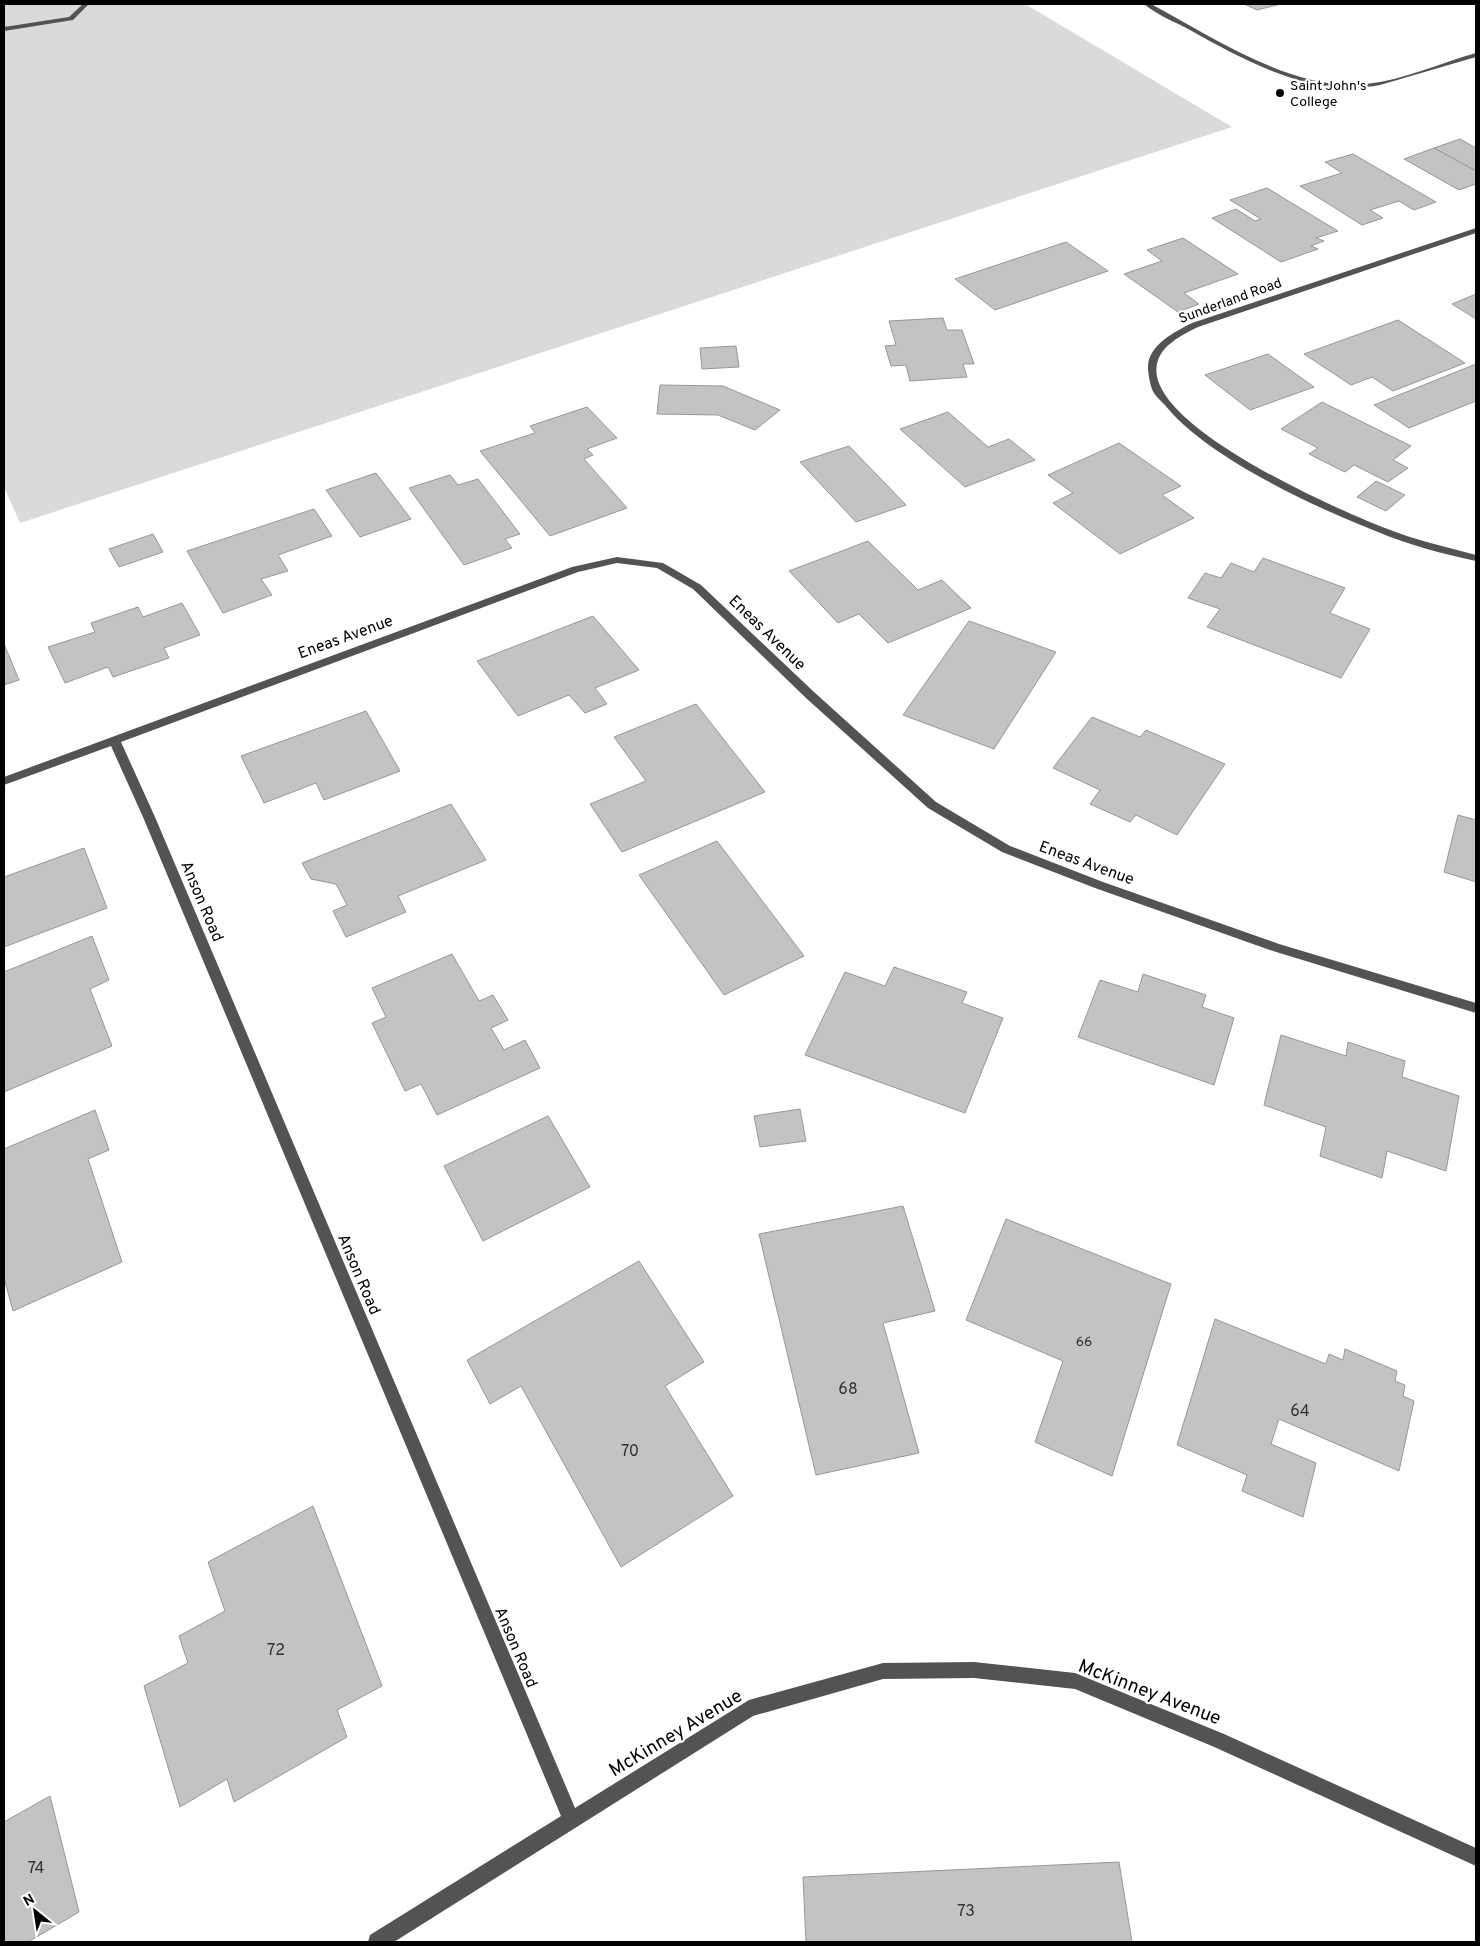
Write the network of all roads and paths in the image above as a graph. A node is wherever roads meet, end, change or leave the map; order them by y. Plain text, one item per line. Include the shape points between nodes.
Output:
1 (86, 4) edge
2 (1147, 4) edge
3 (4, 29) edge
4 (1476, 55) edge
5 (1476, 230) edge
6 (1476, 558) edge
7 (114, 742) junction
8 (4, 781) edge
9 (1476, 1008) edge
10 (572, 1821) junction
11 (1476, 1857) edge
12 (377, 1942) edge

1 - 3 street via 71,19
2 - 4 street via 1261,65 1322,84 1364,86
5 - 6 street, Sunderland Road via 1194,326 1176,335 1160,349 1152,366 1153,382 1164,403 1187,425 1264,475 1323,506 1382,531
7 - 8 street, Eneas Avenue
7 - 9 street, Eneas Avenue via 576,569 617,560 659,566 697,587 838,722 932,805 1006,849 1277,948
7 - 10 street, Anson Road
10 - 11 street, McKinney Avenue via 750,1708 884,1671 974,1670 1075,1681 1218,1740
10 - 12 street, McKinney Avenue

